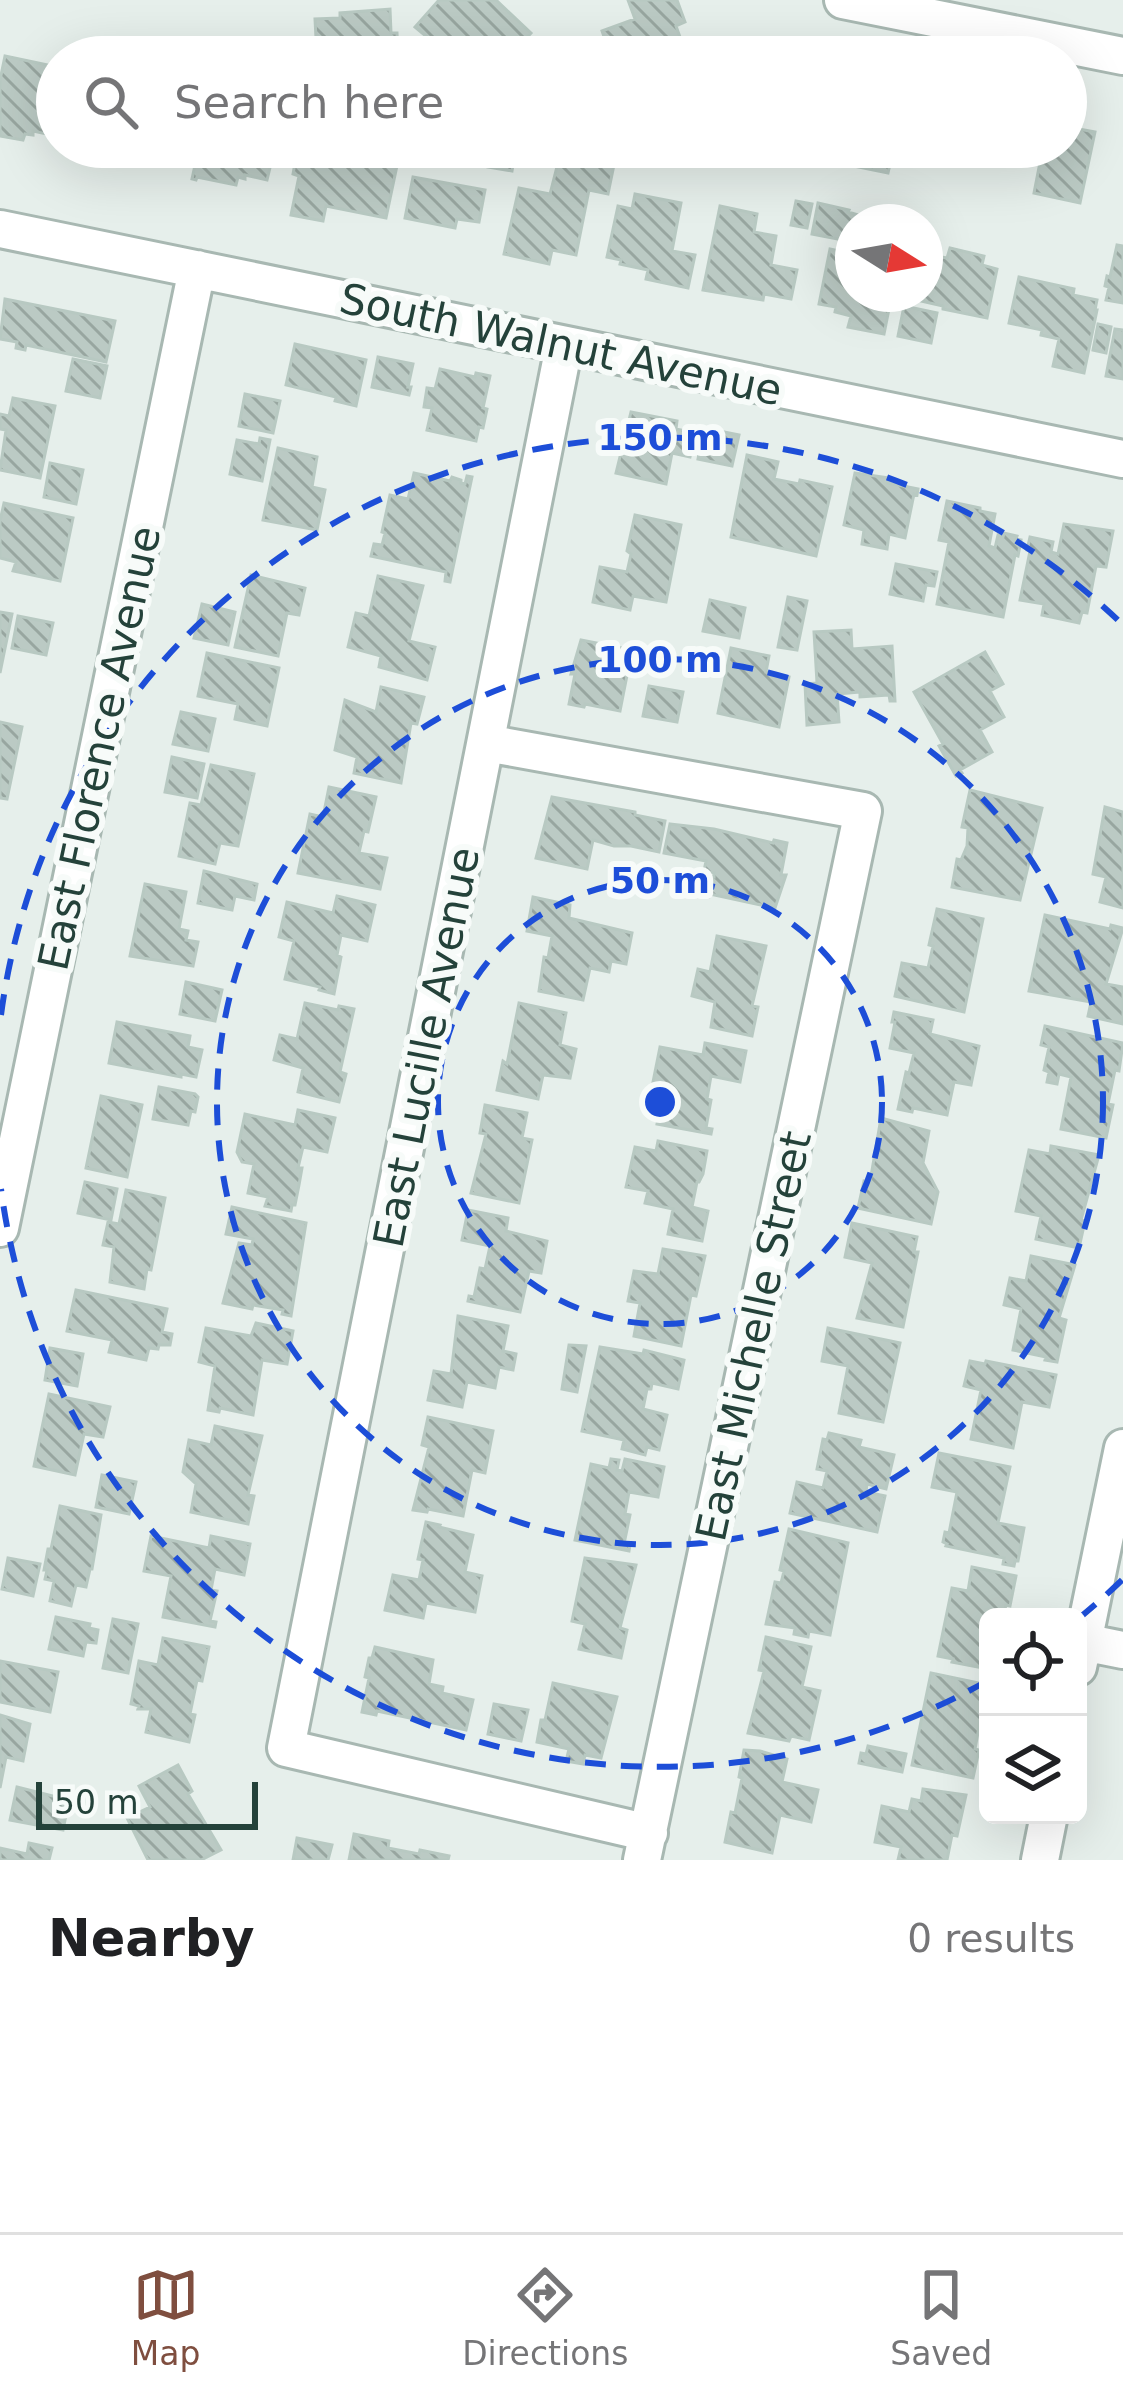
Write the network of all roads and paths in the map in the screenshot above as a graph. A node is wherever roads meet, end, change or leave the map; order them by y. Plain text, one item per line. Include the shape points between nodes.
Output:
1 (843, 0) edge
2 (1023, 36) edge
3 (1087, 49) edge
4 (1123, 56) edge
5 (0, 229) edge
6 (197, 268) junction
7 (564, 346) junction
8 (1123, 459) edge
9 (486, 742) junction
10 (0, 1228) edge
11 (1123, 1448) edge
12 (1087, 1621) edge
13 (1123, 1650) edge
14 (1087, 1654) edge
15 (1046, 1824) edge
16 (646, 1847) edge
17 (1040, 1860) edge

1 - 2 street
3 - 4 street
5 - 6 street, South Walnut Avenue
6 - 7 street, South Walnut Avenue
6 - 10 street, East Florence Avenue
7 - 8 street, South Walnut Avenue
7 - 9 street, East Lucille Avenue
9 - 16 street, East Lucille Avenue via 286,1748
9 - 16 street, East Michelle Street via 863,811
11 - 12 street
13 - 14 street
15 - 17 street

